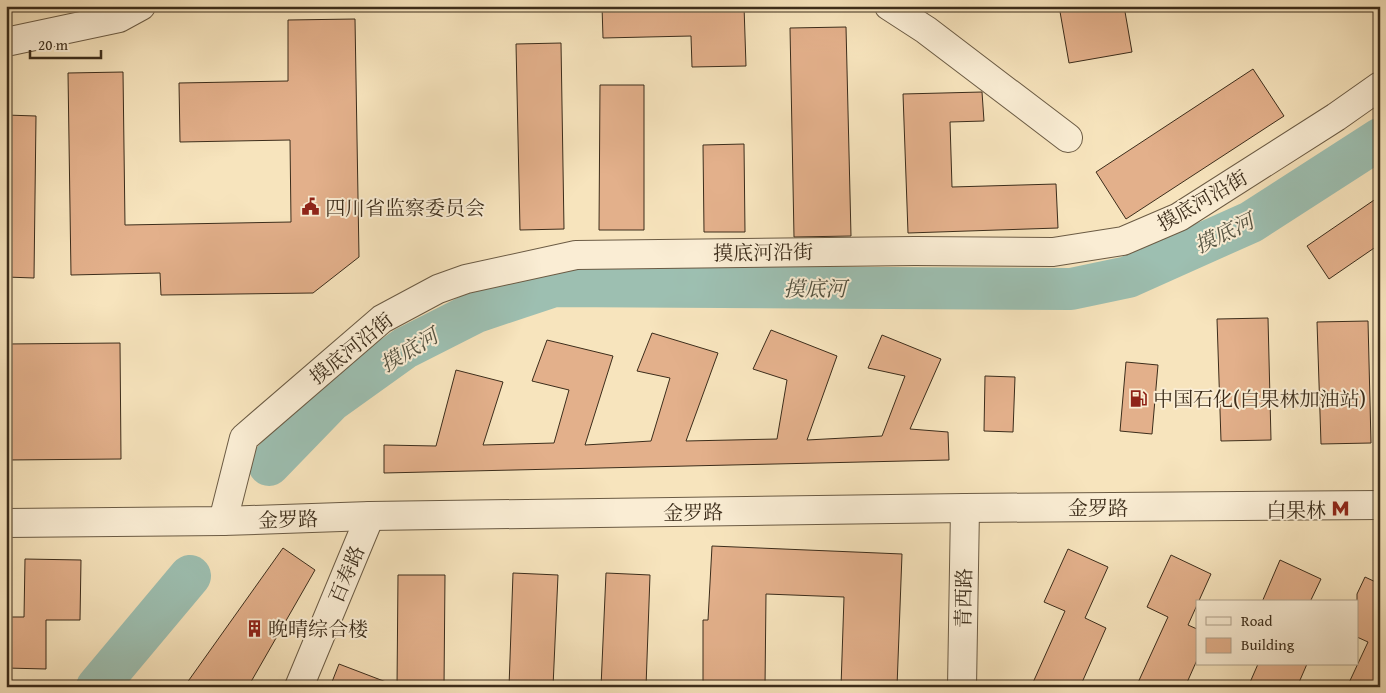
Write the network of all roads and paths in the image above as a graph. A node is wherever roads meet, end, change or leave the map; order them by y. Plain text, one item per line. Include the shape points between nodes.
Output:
1 (141, 6) edge
2 (889, 6) edge
3 (6, 42) edge
4 (1380, 86) edge
5 (1068, 138) dead end
6 (1380, 505) edge
7 (965, 508) junction
8 (370, 516) junction
9 (223, 522) junction
10 (6, 523) edge
11 (299, 687) edge
12 (962, 687) edge

1 - 3 street via 119,18
2 - 5 street via 926,30
4 - 9 street, 摸底河沿街 via 1179,217 1123,241 1053,252 915,250 576,255 466,279 438,289 382,319 244,438
6 - 7 street, 金罗路
7 - 8 street, 金罗路
7 - 12 street, 青西路
8 - 9 street, 金罗路
8 - 11 street, 百寿路
9 - 10 street, 金罗路

